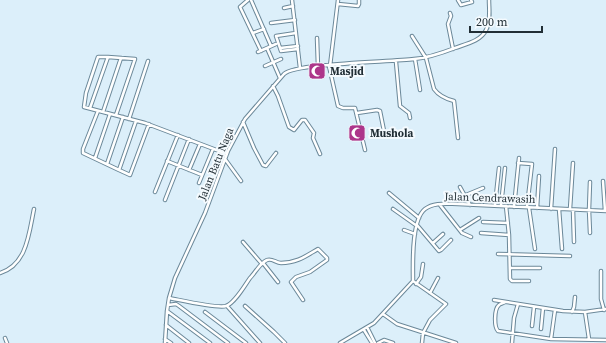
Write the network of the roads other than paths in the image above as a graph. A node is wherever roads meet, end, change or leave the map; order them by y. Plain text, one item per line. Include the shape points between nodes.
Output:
1 (248, 0) edge
2 (252, 0) edge
3 (292, 0) edge
4 (359, 0) edge
5 (458, 0) edge
6 (471, 0) edge
7 (489, 0) edge
8 (338, 2) edge
9 (293, 6) junction
10 (284, 8) dead end
11 (450, 13) dead end
12 (295, 20) junction
13 (271, 22) dead end
14 (264, 29) junction
15 (253, 33) junction
16 (296, 34) junction
17 (412, 36) dead end
18 (317, 38) dead end
19 (276, 44) dead end
20 (271, 46) junction
21 (267, 48) junction
22 (298, 48) junction
23 (453, 49) junction
24 (108, 57) junction
25 (121, 58) junction
26 (281, 58) dead end
27 (426, 58) junction
28 (415, 59) junction
29 (148, 61) dead end
30 (396, 61) junction
31 (273, 62) junction
32 (265, 66) dead end
33 (330, 66) junction
34 (318, 67) junction
35 (300, 68) junction
36 (280, 78) junction
37 (273, 86) junction
38 (420, 90) dead end
39 (90, 108) junction
40 (98, 111) junction
41 (103, 112) junction
42 (357, 113) junction
43 (110, 114) junction
44 (116, 115) junction
45 (122, 117) junction
46 (410, 118) dead end
47 (129, 119) junction
48 (136, 121) junction
49 (243, 122) junction
50 (149, 124) junction
51 (178, 135) junction
52 (385, 136) dead end
53 (458, 138) dead end
54 (189, 139) junction
55 (200, 144) junction
56 (213, 148) junction
57 (555, 149) dead end
58 (365, 150) dead end
59 (276, 153) dead end
60 (227, 154) junction
61 (320, 154) dead end
62 (95, 158) junction
63 (519, 158) dead end
64 (225, 159) junction
65 (167, 161) junction
66 (518, 163) junction
67 (573, 163) dead end
68 (107, 164) junction
69 (179, 166) junction
70 (499, 168) dead end
71 (505, 168) dead end
72 (119, 170) junction
73 (189, 170) junction
74 (202, 175) junction
75 (539, 176) dead end
76 (241, 181) dead end
77 (603, 181) dead end
78 (590, 182) dead end
79 (199, 184) dead end
80 (460, 187) dead end
81 (482, 188) dead end
82 (155, 192) dead end
83 (389, 193) dead end
84 (466, 195) junction
85 (165, 200) dead end
86 (440, 204) junction
87 (470, 204) junction
88 (495, 205) junction
89 (501, 206) junction
90 (506, 206) junction
91 (514, 207) junction
92 (528, 208) junction
93 (537, 208) junction
94 (393, 209) dead end
95 (552, 209) junction
96 (559, 209) junction
97 (34, 210) dead end
98 (572, 210) junction
99 (589, 210) junction
100 (606, 211) edge
101 (419, 218) junction
102 (479, 218) dead end
103 (483, 222) dead end
104 (508, 223) junction
105 (417, 225) junction
106 (404, 230) dead end
107 (460, 230) junction
108 (481, 233) dead end
109 (415, 234) junction
110 (443, 234) dead end
111 (590, 234) dead end
112 (509, 235) junction
113 (471, 237) dead end
114 (451, 240) dead end
115 (243, 242) dead end
116 (574, 242) dead end
117 (433, 243) junction
118 (535, 249) dead end
119 (562, 249) dead end
120 (498, 254) dead end
121 (510, 254) junction
122 (570, 256) dead end
123 (263, 263) junction
124 (423, 264) dead end
125 (510, 268) junction
126 (540, 268) dead end
127 (601, 270) dead end
128 (0, 273) edge
129 (438, 278) dead end
130 (413, 281) junction
131 (529, 281) dead end
132 (278, 282) dead end
133 (416, 284) junction
134 (430, 294) junction
135 (575, 296) dead end
136 (169, 298) junction
137 (303, 300) dead end
138 (494, 300) dead end
139 (505, 302) junction
140 (168, 304) junction
141 (518, 304) junction
142 (227, 306) junction
143 (245, 306) dead end
144 (534, 307) junction
145 (543, 308) junction
146 (555, 310) junction
147 (605, 310) edge
148 (167, 311) junction
149 (205, 312) dead end
150 (572, 312) junction
151 (585, 312) junction
152 (383, 314) junction
153 (166, 325) junction
154 (532, 326) dead end
155 (365, 328) junction
156 (541, 329) dead end
157 (423, 333) junction
158 (513, 333) junction
159 (5, 338) dead end
160 (165, 339) junction
161 (551, 339) junction
162 (590, 339) junction
163 (606, 340) edge
164 (387, 342) edge
165 (6, 343) edge
166 (165, 343) edge
167 (170, 343) edge
168 (190, 343) edge
169 (210, 343) edge
170 (228, 343) edge
171 (246, 343) edge
172 (260, 343) edge
173 (285, 343) edge
174 (340, 343) edge
175 (372, 343) edge
176 (377, 343) edge
177 (394, 343) edge
178 (422, 343) edge
179 (456, 343) edge
180 (512, 343) edge

1 - 15 street via 240,7
2 - 14 street
3 - 9 street
4 - 8 street via 358,6
5 - 6 street via 461,5 472,2
7 - 23 street, Jalan Batu Naga via 489,22 484,34 473,42
8 - 33 street
9 - 10 street
9 - 12 street
11 - 23 street via 448,24
12 - 13 street
12 - 16 street
14 - 15 street
14 - 20 street
15 - 21 street via 260,51
16 - 22 street
16 - 22 street via 277,35 281,51
17 - 27 street
18 - 34 street
19 - 20 street
20 - 21 street
21 - 31 street
22 - 35 street
23 - 27 street, Jalan Batu Naga
24 - 25 street
24 - 39 street
24 - 39 street via 98,57 84,103 84,107
25 - 41 street
25 - 44 street via 135,59
26 - 31 street
27 - 28 street, Jalan Batu Naga
27 - 53 street via 436,93 446,100 454,101
28 - 30 street, Jalan Batu Naga
28 - 38 street
29 - 47 street
30 - 33 street, Jalan Batu Naga
30 - 46 street via 400,106 409,112
31 - 32 street
31 - 36 street
33 - 34 street, Jalan Batu Naga
33 - 42 street via 338,106 354,108
34 - 35 street, Jalan Batu Naga
35 - 36 street, Jalan Batu Naga via 288,70
36 - 37 street, Jalan Batu Naga
37 - 49 street, Jalan Batu Naga
37 - 61 street via 289,127 294,130 302,120 305,120 314,133 313,138
39 - 40 street
40 - 41 street
40 - 62 street via 83,149 83,153
41 - 43 street
42 - 52 street via 379,110
42 - 58 street
43 - 44 street
43 - 62 street
44 - 45 street
45 - 47 street
45 - 68 street
47 - 48 street
48 - 50 street
48 - 72 street
49 - 59 street via 263,166 266,166
49 - 60 street, Jalan Batu Naga
50 - 51 street
50 - 72 street via 130,175
51 - 54 street
51 - 65 street
54 - 55 street
54 - 69 street
55 - 56 street
55 - 73 street
56 - 60 street
56 - 74 street
57 - 95 street
60 - 64 street, Jalan Batu Naga
62 - 68 street
63 - 66 street
64 - 76 street
64 - 136 street, Jalan Batu Naga via 205,213 177,271
65 - 69 street
65 - 82 street
66 - 91 street
66 - 92 street via 532,164
67 - 98 street
68 - 72 street
69 - 73 street
69 - 85 street
70 - 88 street
71 - 89 street
73 - 74 street
74 - 79 street
75 - 93 street
77 - 100 street
78 - 99 street
80 - 84 street
81 - 84 street
83 - 101 street
84 - 87 street
86 - 87 street, Jalan Cendrawasih
86 - 101 street, Jalan Cendrawasih via 425,209
86 - 107 street
87 - 88 street, Jalan Cendrawasih
88 - 89 street, Jalan Cendrawasih
89 - 90 street, Jalan Cendrawasih
90 - 91 street, Jalan Cendrawasih
90 - 104 street
91 - 92 street, Jalan Cendrawasih
92 - 93 street, Jalan Cendrawasih
92 - 118 street
93 - 95 street, Jalan Cendrawasih
94 - 105 street
95 - 96 street, Jalan Cendrawasih
96 - 98 street, Jalan Cendrawasih
96 - 119 street
97 - 128 street via 22,256 14,266
98 - 99 street, Jalan Cendrawasih
98 - 116 street
99 - 100 street, Jalan Cendrawasih
99 - 111 street
101 - 105 street
102 - 107 street
103 - 104 street
104 - 112 street
105 - 109 street
105 - 117 street
106 - 109 street
107 - 113 street via 464,235
108 - 112 street
109 - 130 street
110 - 117 street
112 - 121 street
114 - 117 street via 440,251
115 - 123 street
120 - 121 street
121 - 122 street
121 - 125 street
123 - 132 street
123 - 137 street via 268,260 282,263 302,259 317,249 327,258 310,272 296,277 289,283
123 - 142 street
124 - 133 street via 421,277
125 - 126 street
125 - 131 street via 511,280
127 - 147 street via 601,299
129 - 134 street
130 - 133 street
130 - 152 street
133 - 134 street
134 - 157 street via 446,305 432,317
135 - 150 street
136 - 140 street, Jalan Batu Naga
136 - 142 street
138 - 139 street
139 - 141 street
139 - 158 street via 497,307 496,329
140 - 148 street, Jalan Batu Naga
140 - 170 street via 176,304
141 - 144 street
141 - 158 street
142 - 172 street
143 - 173 street
144 - 145 street
144 - 154 street
145 - 146 street
145 - 156 street
146 - 150 street
146 - 161 street
147 - 151 street
148 - 153 street, Jalan Batu Naga
148 - 169 street
149 - 171 street
150 - 151 street
151 - 162 street
152 - 155 street
152 - 157 street via 397,324
153 - 160 street, Jalan Batu Naga
153 - 168 street
155 - 174 street
155 - 175 street
155 - 176 street
157 - 178 street
157 - 179 street
158 - 161 street
158 - 180 street
159 - 165 street
160 - 166 street, Jalan Batu Naga
160 - 167 street
161 - 162 street
162 - 163 street
164 - 176 street via 383,340
164 - 177 street

